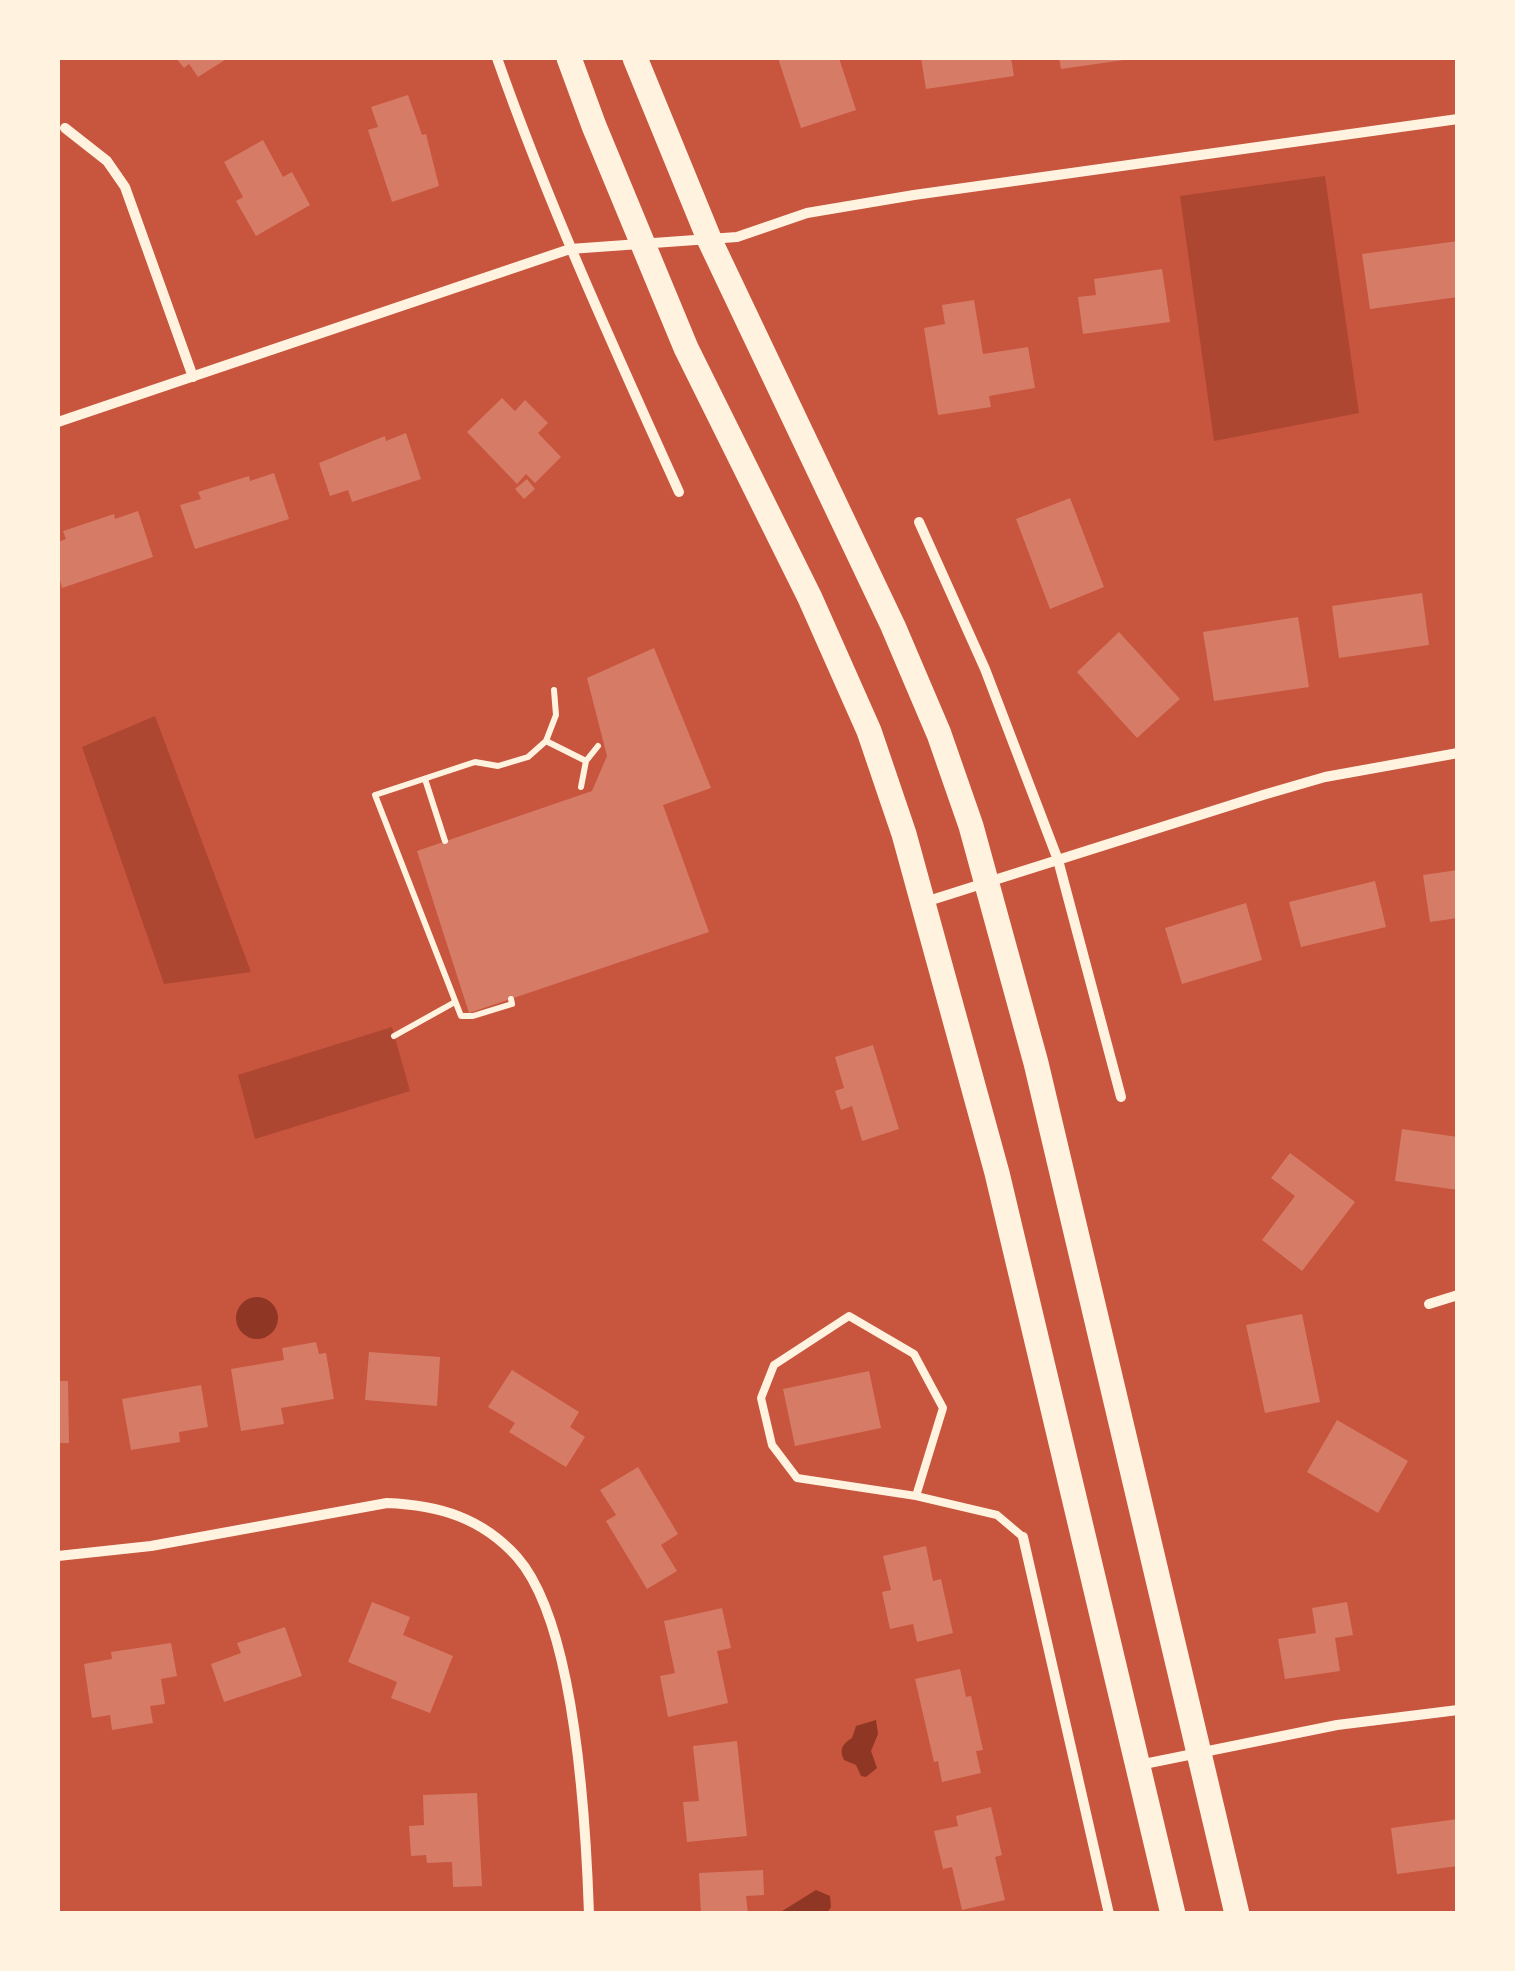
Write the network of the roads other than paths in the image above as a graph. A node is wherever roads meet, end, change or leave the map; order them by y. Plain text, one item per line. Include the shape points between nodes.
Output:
1 (497, 58) edge
2 (569, 58) edge
3 (635, 58) edge
4 (1458, 119) edge
5 (65, 128) dead end
6 (710, 241) junction
7 (645, 244) junction
8 (570, 249) junction
9 (192, 377) junction
10 (58, 422) edge
11 (679, 492) dead end
12 (919, 522) dead end
13 (1458, 753) edge
14 (1058, 860) junction
15 (988, 882) junction
16 (925, 902) junction
17 (1121, 1097) dead end
18 (1458, 1295) edge
19 (1429, 1304) dead end
20 (916, 1496) junction
21 (1023, 1537) joint
22 (58, 1556) edge
23 (1458, 1710) edge
24 (1200, 1752) junction
25 (1138, 1766) junction
26 (590, 1914) edge
27 (1109, 1914) edge
28 (1173, 1914) edge
29 (1238, 1914) edge

1 - 8 street
2 - 7 main road
3 - 6 main road
4 - 6 street via 914,195 807,213
5 - 9 street via 107,161 125,187
6 - 7 street
6 - 15 main road via 893,626
7 - 8 street
7 - 16 main road via 686,348 869,730
8 - 9 street
8 - 11 street
9 - 10 street
12 - 14 street via 986,669
13 - 14 street via 1325,777
14 - 15 street
14 - 17 street
15 - 16 street
15 - 24 main road
16 - 25 main road via 997,1173
18 - 19 street
20 - 20 lane via 797,1478 772,1445 762,1398 774,1365 849,1316 914,1354 944,1408
20 - 21 lane via 997,1515
21 - 27 street
22 - 26 street via 388,1503 460,1515 494,1536 538,1590 557,1647 576,1738
23 - 24 street
24 - 25 street
24 - 29 main road
25 - 28 main road

